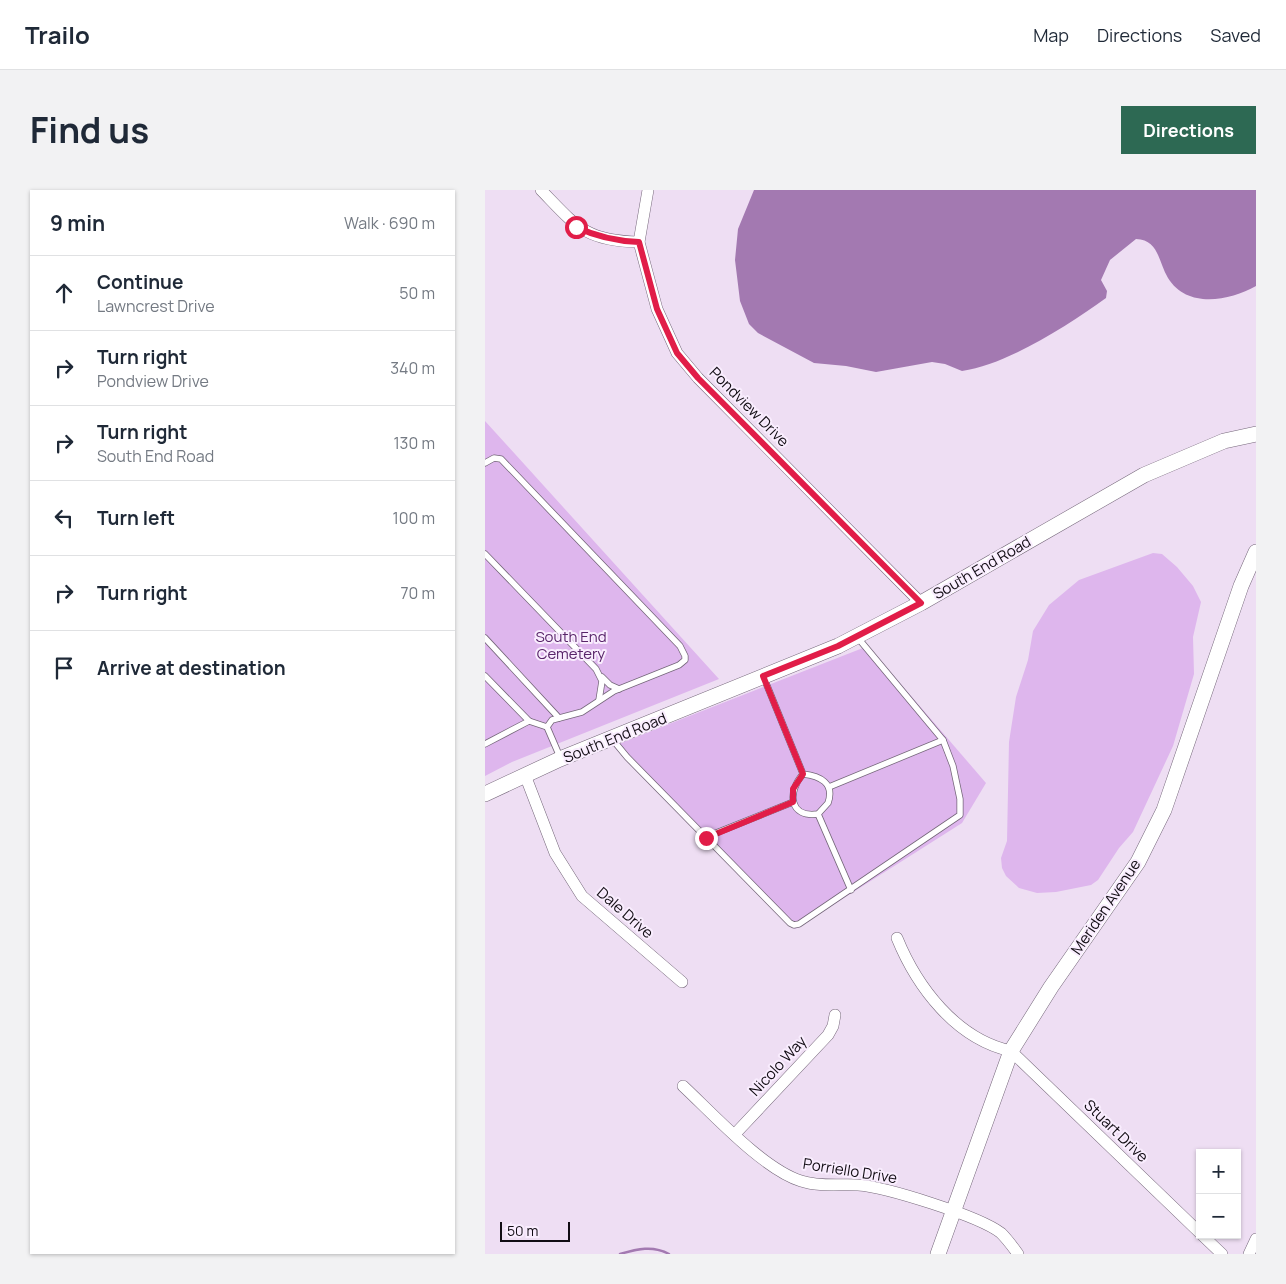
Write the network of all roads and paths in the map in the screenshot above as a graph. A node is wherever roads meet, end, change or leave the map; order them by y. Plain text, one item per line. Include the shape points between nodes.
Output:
1 (541, 190) edge
2 (648, 190) edge
3 (639, 242) junction
4 (1256, 434) edge
5 (485, 463) edge
6 (1256, 552) edge
7 (485, 554) edge
8 (921, 603) junction
9 (857, 636) junction
10 (485, 638) edge
11 (600, 675) junction
12 (485, 676) edge
13 (763, 676) junction
14 (619, 690) junction
15 (599, 700) junction
16 (548, 705) junction
17 (559, 718) junction
18 (552, 720) junction
19 (529, 721) junction
20 (547, 727) junction
21 (613, 739) junction
22 (943, 740) junction
23 (485, 744) edge
24 (561, 759) junction
25 (525, 774) junction
26 (803, 774) junction
27 (829, 787) junction
28 (485, 794) edge
29 (793, 802) junction
30 (818, 814) junction
31 (706, 838) junction
32 (851, 890) junction
33 (897, 938) dead end
34 (682, 982) dead end
35 (835, 1015) dead end
36 (1011, 1052) junction
37 (683, 1086) dead end
38 (735, 1134) junction
39 (953, 1212) junction
40 (1196, 1229) edge
41 (1206, 1239) edge
42 (1256, 1239) edge
43 (938, 1254) edge
44 (1018, 1254) edge
45 (1221, 1254) edge
46 (1249, 1254) edge

1 - 3 street via 576,227 595,236
2 - 3 street, Pondview Drive
3 - 8 street, Pondview Drive via 657,309 677,353
4 - 8 street, South End Road via 1224,441 1144,475
5 - 14 lane via 494,458 501,459 684,651 685,660 679,665
6 - 36 street, Meriden Avenue via 1241,586 1164,810 1138,862 1051,987
7 - 11 lane
8 - 9 street, South End Road
9 - 13 street, South End Road
9 - 22 lane
10 - 16 lane
11 - 14 lane
11 - 15 lane
12 - 19 lane
13 - 21 street, South End Road
13 - 26 lane
14 - 15 lane
15 - 17 lane via 583,712
16 - 17 lane
16 - 18 lane
17 - 18 lane
18 - 20 lane
19 - 20 lane
19 - 23 lane
20 - 24 lane
21 - 24 street, South End Road
21 - 31 lane
22 - 27 lane
22 - 32 lane via 953,766 960,816
24 - 25 street, South End Road
25 - 28 street, South End Road
25 - 34 street, Dale Drive via 555,853 582,896
26 - 27 lane via 816,776
26 - 29 lane via 793,789
27 - 30 lane via 829,804
29 - 30 lane via 805,814
29 - 31 lane
30 - 32 lane
31 - 32 lane via 793,925
33 - 36 street via 916,977 943,1010 966,1031
35 - 38 street, Nicolo Way via 828,1035
36 - 39 street, Meriden Avenue
36 - 40 street, Stuart Drive
37 - 38 street, Porriello Drive
38 - 39 street, Porriello Drive via 766,1162 801,1181 873,1187
39 - 43 street, Meriden Avenue
39 - 44 street, Porriello Drive via 987,1224 1001,1234
41 - 45 street, Stuart Drive
42 - 46 street

